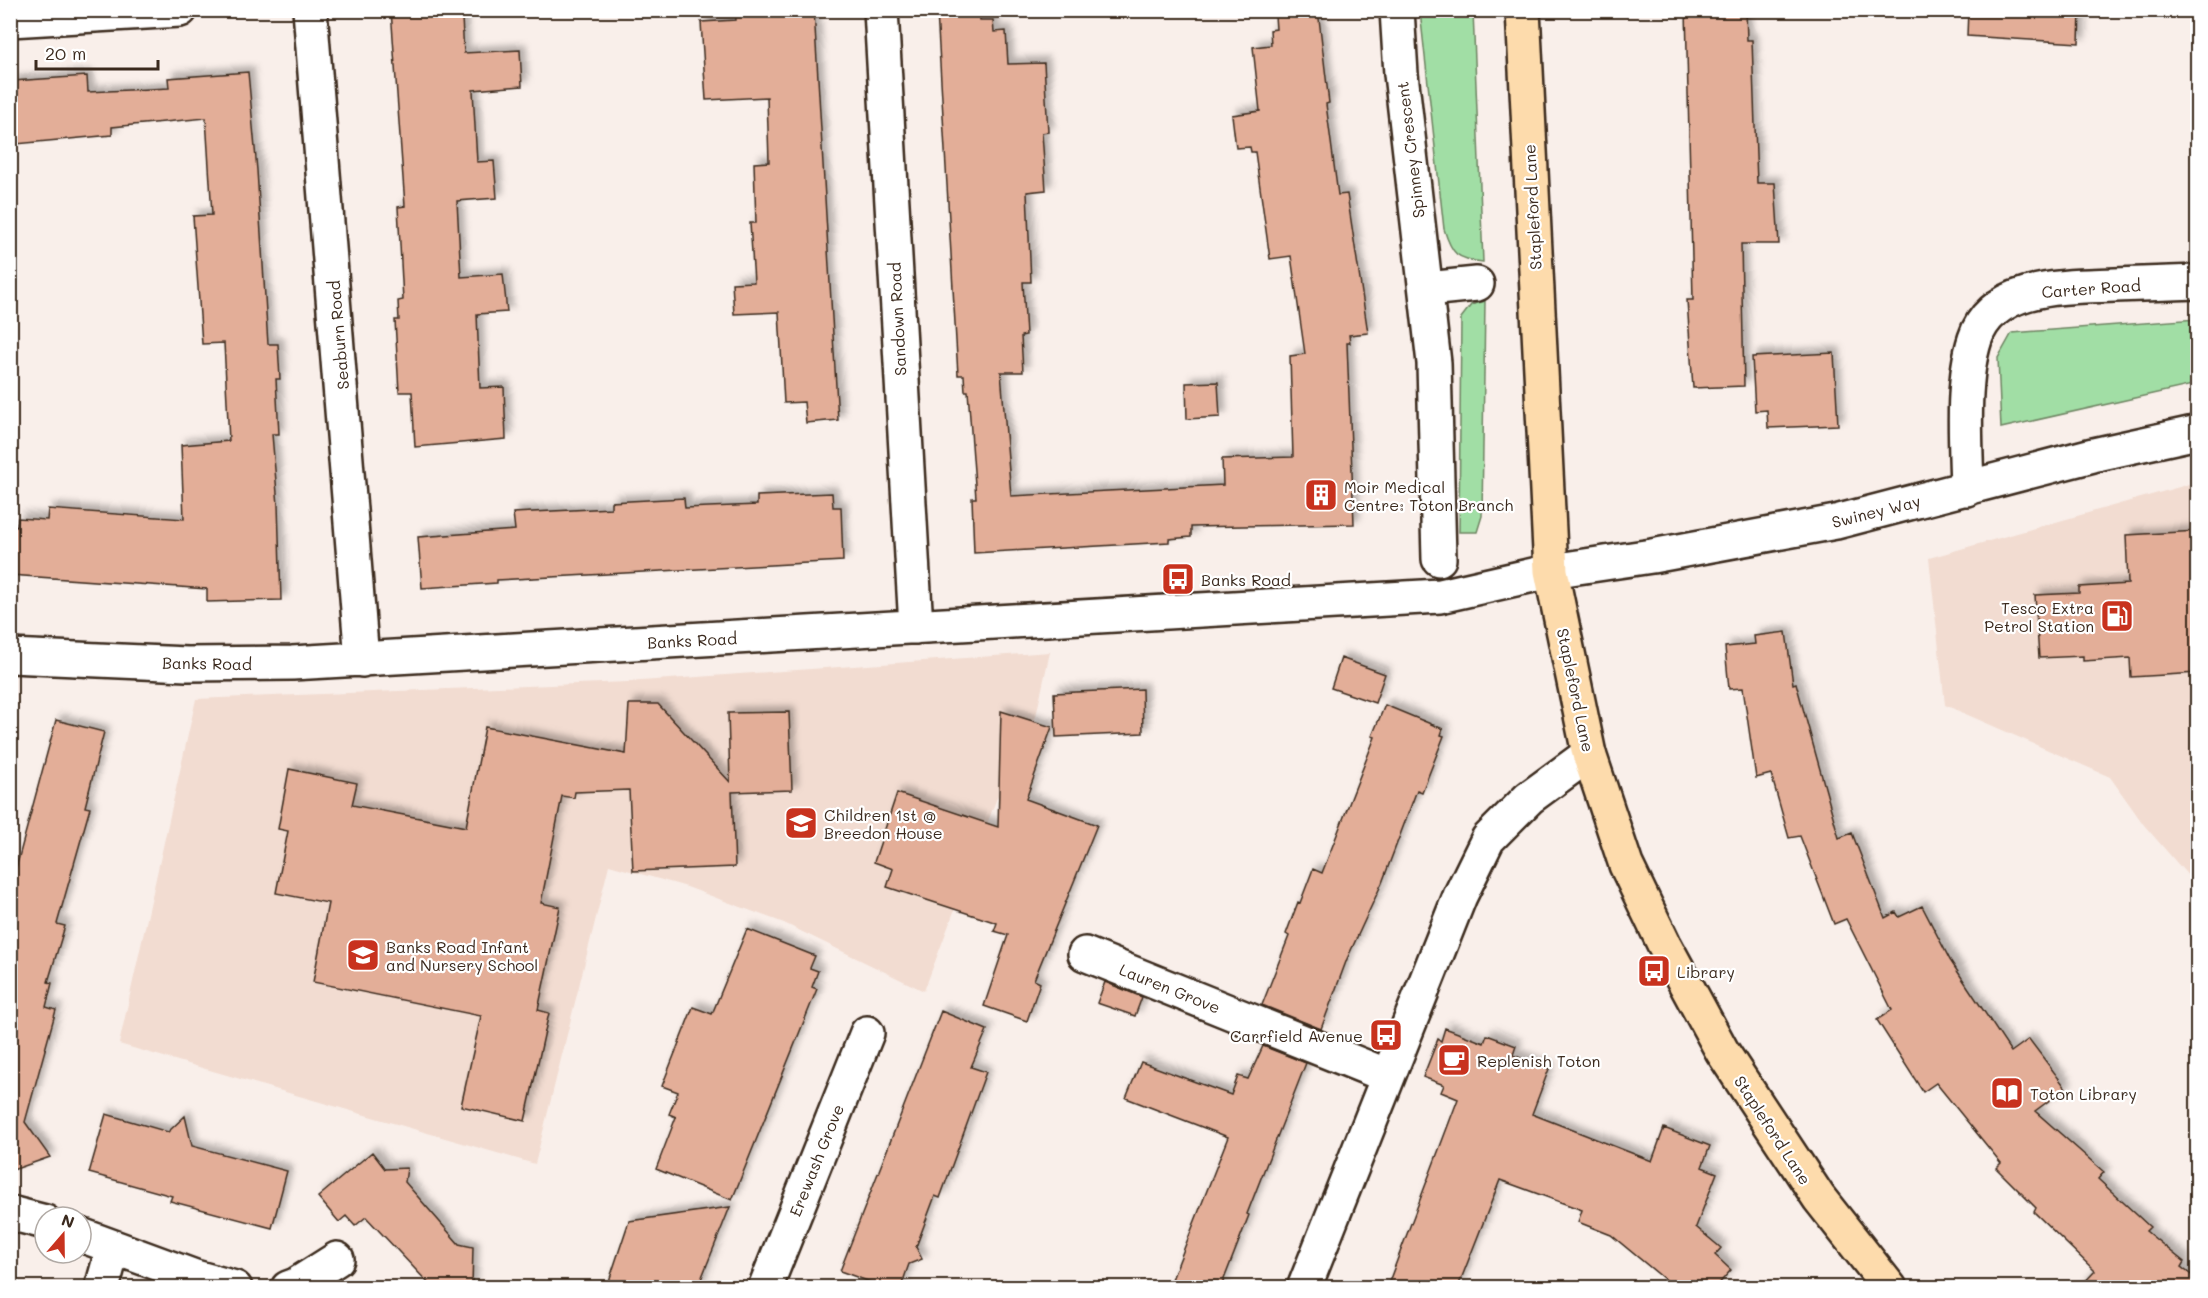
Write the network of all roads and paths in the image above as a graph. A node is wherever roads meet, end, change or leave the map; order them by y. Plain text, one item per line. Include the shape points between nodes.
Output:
1 (180, 10) edge
2 (310, 10) edge
3 (881, 10) edge
4 (1397, 10) edge
5 (1523, 10) edge
6 (10, 20) edge
7 (2198, 282) edge
8 (1477, 284) dead end
9 (1427, 289) junction
10 (2198, 432) edge
11 (1966, 489) junction
12 (1439, 559) dead end
13 (1551, 571) junction
14 (916, 627) junction
15 (10, 656) edge
16 (362, 660) junction
17 (1589, 754) junction
18 (1085, 954) dead end
19 (867, 1033) dead end
20 (1388, 1076) junction
21 (10, 1213) edge
22 (33, 1219) edge
23 (93, 1240) edge
24 (113, 1248) junction
25 (337, 1259) dead end
26 (102, 1287) edge
27 (235, 1287) edge
28 (293, 1287) edge
29 (765, 1287) edge
30 (1304, 1287) edge
31 (1890, 1287) edge

1 - 6 street
2 - 16 street, Seaburn Road
3 - 14 street, Sandown Road
4 - 9 street, Spinney Crescent
5 - 13 main road, Stapleford Lane
7 - 11 street, Carter Road via 2049,288 2006,303 1989,316 1975,338 1968,383
8 - 9 street
9 - 12 street, Spinney Crescent via 1434,363
10 - 11 street, Swiney Way
11 - 13 street, Swiney Way via 1836,522
13 - 14 street, Banks Road via 1440,596
13 - 17 main road, Stapleford Lane
14 - 16 street, Banks Road
15 - 16 street, Banks Road via 187,664
17 - 20 street via 1530,798 1488,839 1460,896
17 - 31 main road, Stapleford Lane via 1626,865 1722,1051 1819,1198
18 - 20 street, Lauren Grove
19 - 29 street, Erewash Grove
20 - 30 street
21 - 22 street
23 - 24 street
24 - 26 street
24 - 27 street
25 - 28 street

